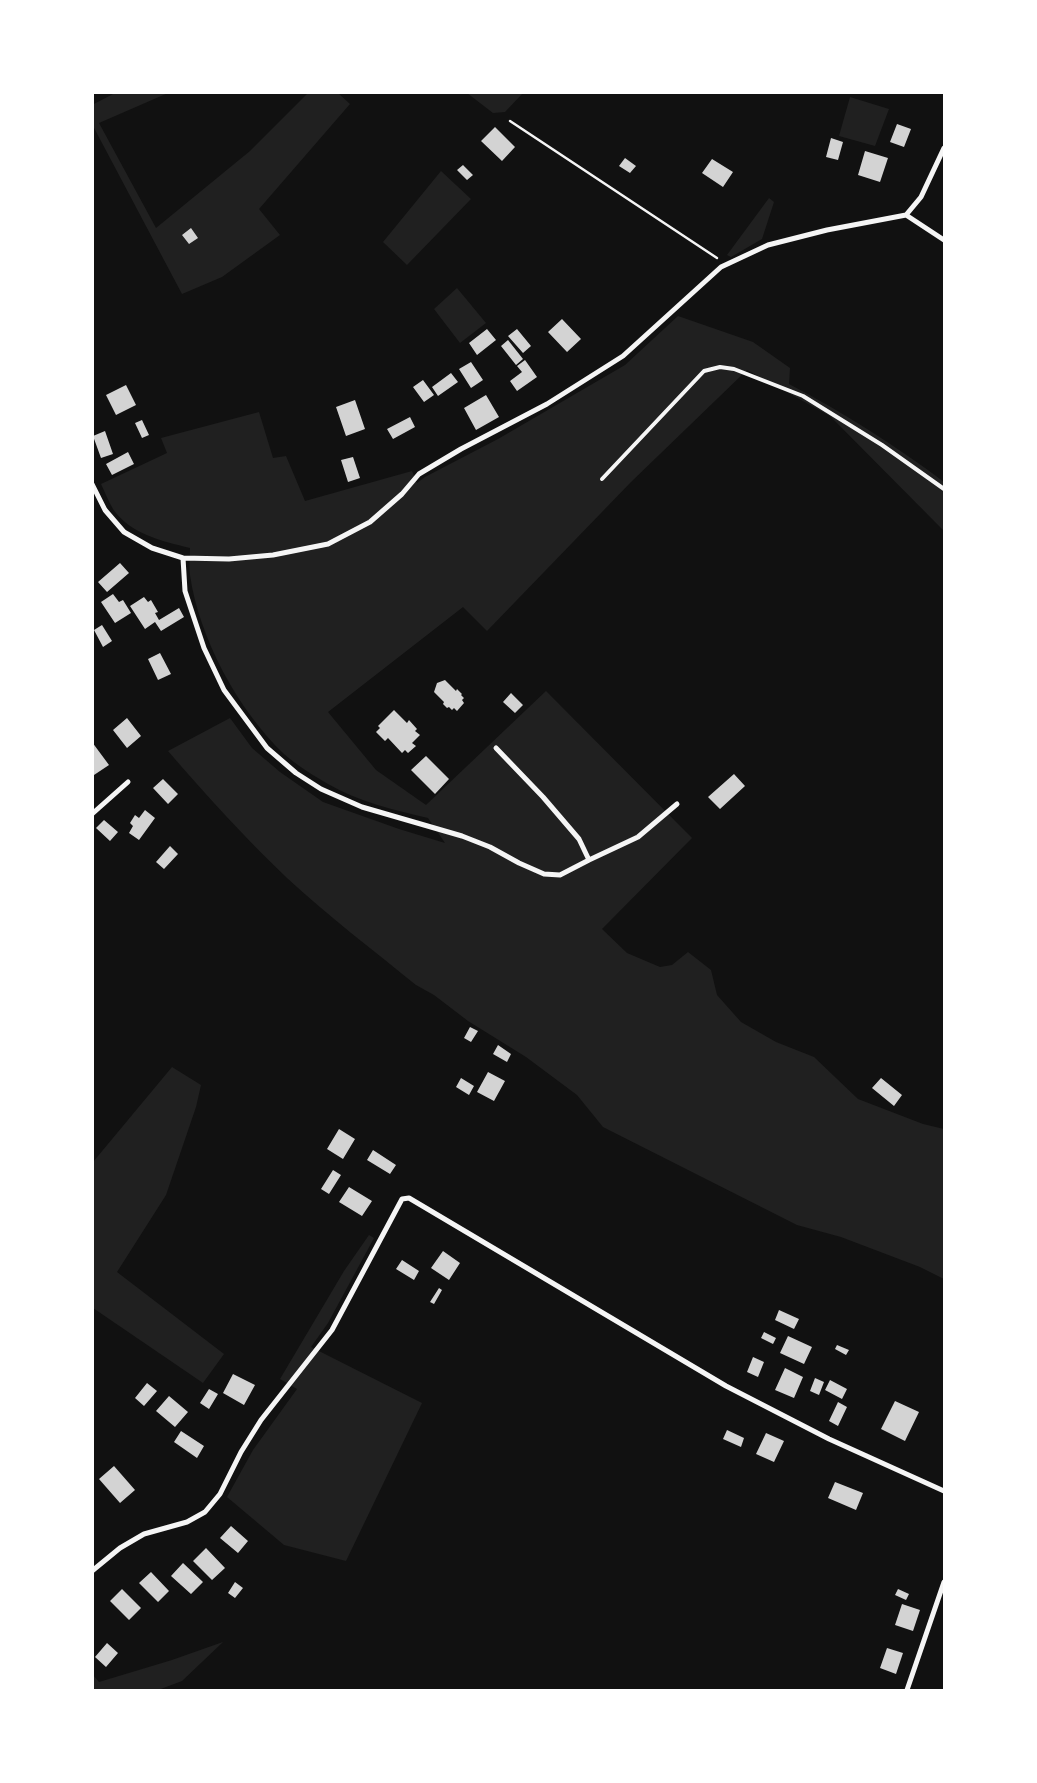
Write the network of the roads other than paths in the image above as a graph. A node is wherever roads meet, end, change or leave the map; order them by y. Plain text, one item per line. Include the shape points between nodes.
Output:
1 (944, 148) edge
2 (906, 215) junction
3 (944, 240) edge
4 (602, 479) dead end
5 (92, 484) edge
6 (944, 489) edge
7 (183, 558) junction
8 (496, 748) dead end
9 (128, 782) dead end
10 (677, 804) dead end
11 (92, 814) edge
12 (588, 860) junction
13 (944, 1491) edge
14 (92, 1571) edge
15 (944, 1582) edge
16 (907, 1690) edge

1 - 2 street via 920,197
2 - 3 street
2 - 7 street via 768,245 720,267 623,356 547,404 419,474 370,522 328,544 273,555 229,559
4 - 6 lane via 704,371 720,367 802,396 882,444
5 - 7 street via 105,510 124,532 152,548
7 - 12 street via 185,591 204,648 224,690 267,748 296,773 362,808 462,836 544,874 560,875
8 - 12 street via 579,839
9 - 11 street
10 - 12 street via 638,837
13 - 14 street via 828,1439 726,1386 409,1198 402,1199 332,1330 261,1420 215,1500 204,1512 187,1522 144,1534 120,1548
15 - 16 street

